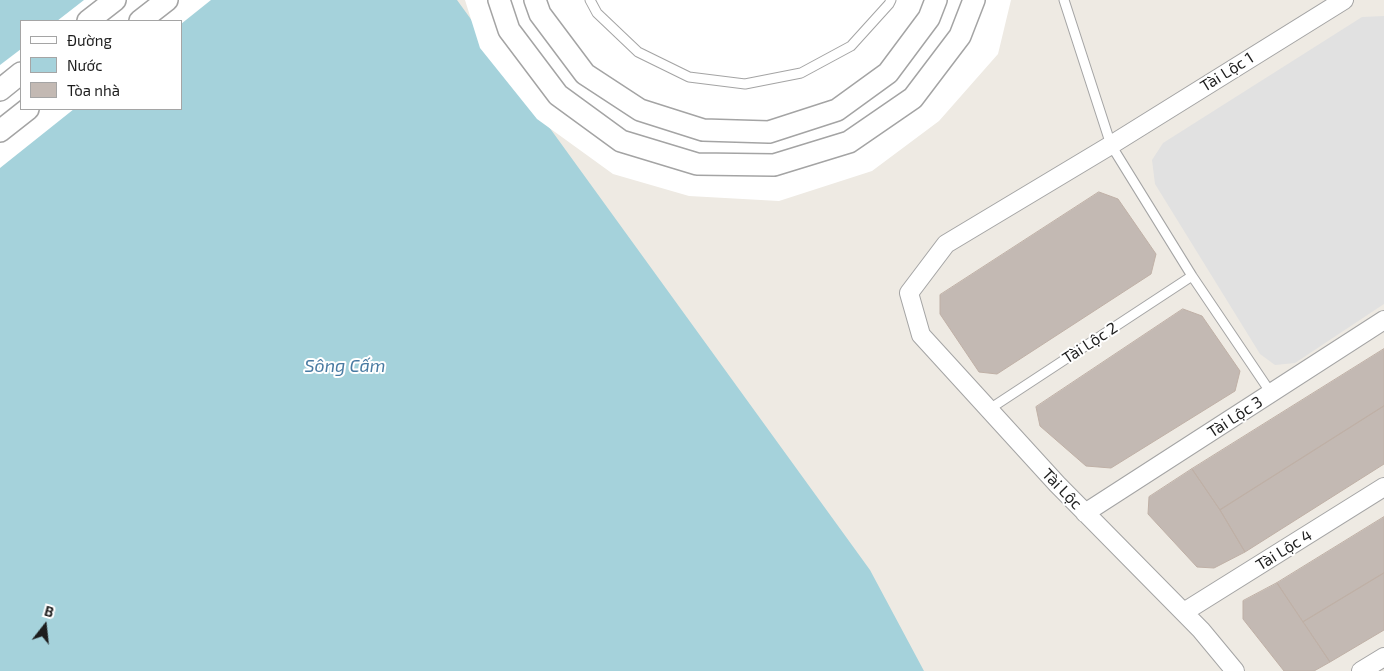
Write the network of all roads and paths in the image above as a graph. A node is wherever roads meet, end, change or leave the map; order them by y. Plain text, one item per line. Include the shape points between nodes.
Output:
1 (115, 0) edge
2 (167, 0) edge
3 (499, 0) edge
4 (535, 0) edge
5 (590, 0) edge
6 (891, 0) edge
7 (936, 0) edge
8 (974, 0) edge
9 (1064, 0) edge
10 (1344, 0) edge
11 (89, 20) edge
12 (141, 20) edge
13 (20, 74) edge
14 (0, 90) edge
15 (27, 110) edge
16 (0, 131) edge
17 (1111, 146) junction
18 (1192, 276) junction
19 (909, 293) joint
20 (1384, 320) edge
21 (1271, 393) junction
22 (988, 410) junction
23 (1384, 487) edge
24 (1085, 513) junction
25 (1184, 612) junction
26 (1384, 657) edge
27 (1235, 671) edge
28 (1361, 671) edge

1 - 11 street
2 - 12 street
3 - 8 street via 509,30 558,95 621,141 697,164 774,165 849,142 913,98 960,36
4 - 7 street via 540,14 586,74 640,110 703,130 769,132 837,110 888,73 929,18
5 - 6 lane via 597,13 638,52 689,77 745,84 801,73 851,46
9 - 17 lane
10 - 17 street, Tài Lộc 1
13 - 14 street
15 - 16 street
17 - 18 lane
17 - 19 street, Tài Lộc 1 via 946,244
18 - 21 lane
18 - 22 lane, Tài Lộc 2
19 - 22 street, Tài Lộc via 921,335
20 - 21 street, Tài Lộc 3
21 - 24 street, Tài Lộc 3
22 - 24 street, Tài Lộc
23 - 25 street, Tài Lộc 4
24 - 25 street, Tài Lộc
25 - 27 street, Tài Lộc
26 - 28 street

